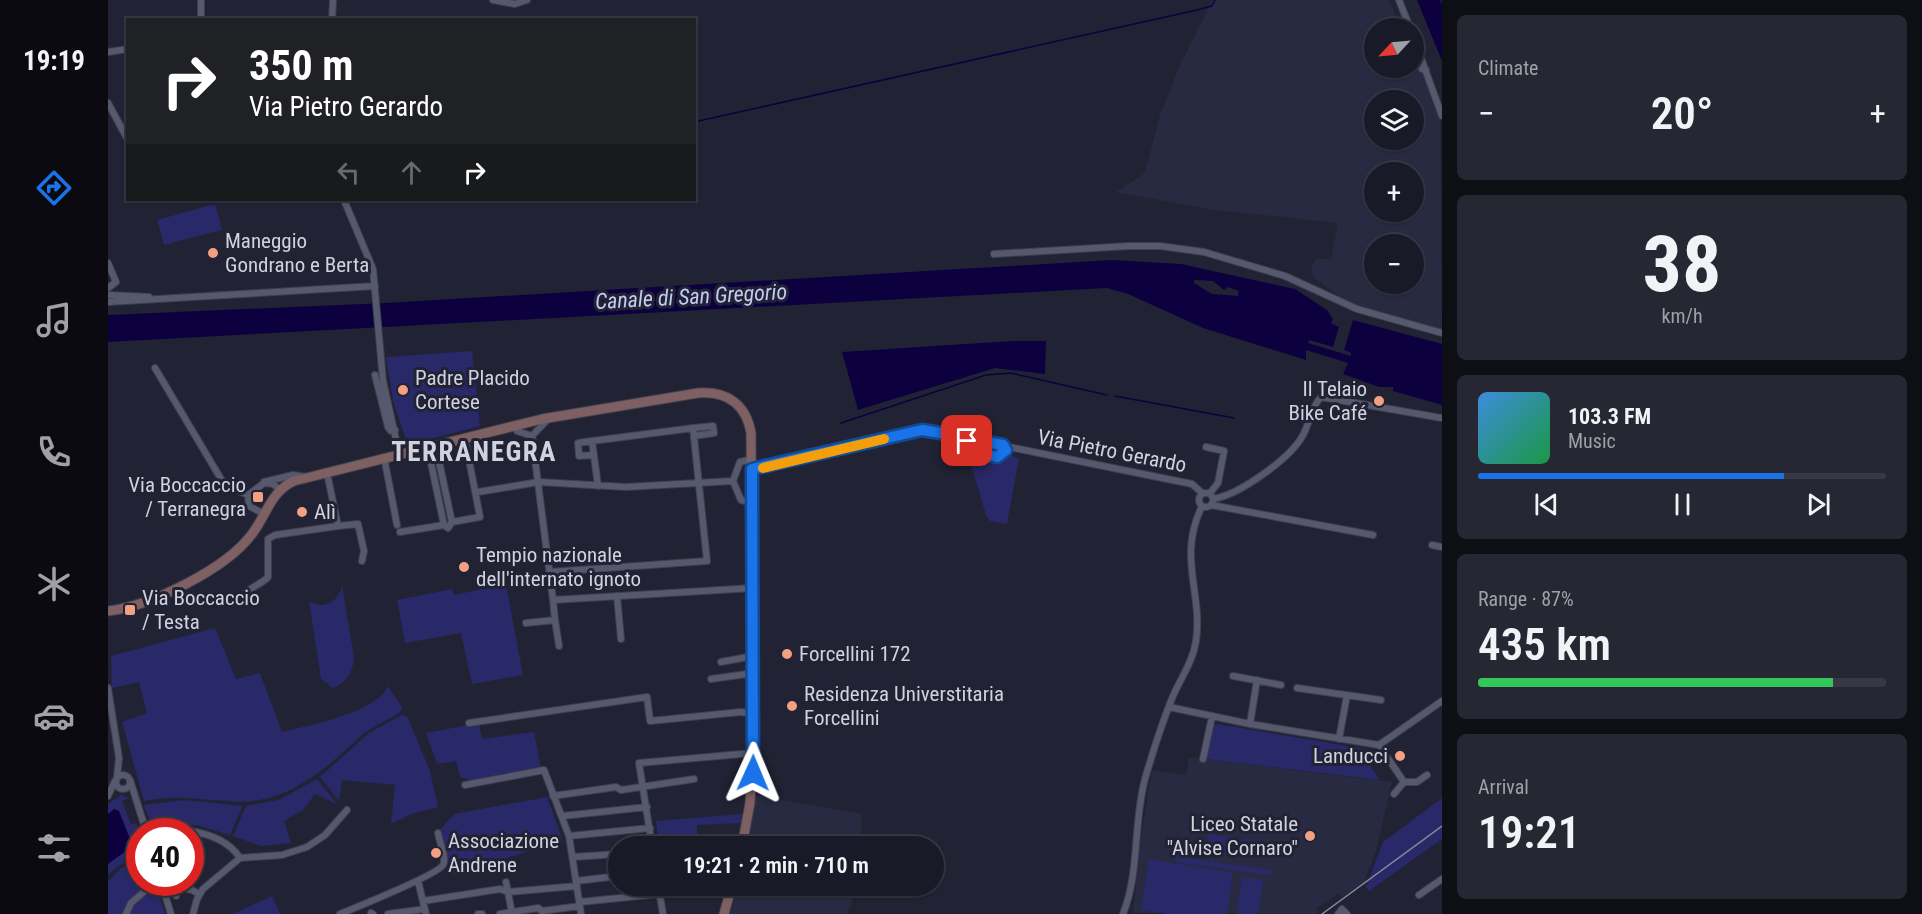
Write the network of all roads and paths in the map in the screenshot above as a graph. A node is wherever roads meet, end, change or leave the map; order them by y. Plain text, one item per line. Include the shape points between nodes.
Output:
1 (201, 0) edge
2 (333, 0) edge
3 (493, 0) edge
4 (527, 0) edge
5 (1399, 0) edge
6 (201, 18) edge
7 (332, 18) edge
8 (1406, 18) edge
9 (126, 49) edge
10 (108, 52) edge
11 (1424, 65) edge
12 (1426, 70) joint
13 (108, 103) edge
14 (1442, 116) edge
15 (126, 136) edge
16 (344, 201) edge
17 (994, 254) dead end
18 (108, 263) edge
19 (108, 288) edge
20 (375, 289) junction
21 (108, 295) edge
22 (153, 300) junction
23 (108, 302) edge
24 (1442, 333) edge
25 (155, 368) dead end
26 (375, 375) dead end
27 (550, 417) junction
28 (1442, 418) edge
29 (513, 425) junction
30 (693, 428) junction
31 (395, 430) junction
32 (532, 436) junction
33 (694, 436) junction
34 (465, 439) junction
35 (963, 440) junction
36 (592, 441) junction
37 (1206, 447) dead end
38 (432, 448) junction
39 (1007, 448) junction
40 (399, 453) junction
41 (594, 455) junction
42 (384, 457) junction
43 (752, 464) junction
44 (327, 473) junction
45 (306, 478) junction
46 (733, 481) junction
47 (700, 482) junction
48 (539, 483) junction
49 (261, 484) junction
50 (598, 486) junction
51 (280, 490) junction
52 (478, 492) dead end
53 (1202, 493) junction
54 (248, 495) junction
55 (1211, 499) junction
56 (751, 503) junction
57 (1202, 506) junction
58 (264, 514) junction
59 (452, 522) junction
60 (444, 525) junction
61 (338, 526) junction
62 (1373, 535) dead end
63 (1432, 545) dead end
64 (1442, 547) edge
65 (362, 561) dead end
66 (550, 572) junction
67 (753, 588) junction
68 (617, 596) junction
69 (242, 598) dead end
70 (553, 600) junction
71 (108, 611) edge
72 (555, 620) junction
73 (526, 623) dead end
74 (621, 639) dead end
75 (558, 646) dead end
76 (753, 656) junction
77 (721, 662) dead end
78 (754, 673) junction
79 (1233, 676) dead end
80 (711, 679) dead end
81 (1257, 680) junction
82 (1281, 685) dead end
83 (108, 688) edge
84 (1297, 688) dead end
85 (1347, 695) junction
86 (1381, 700) dead end
87 (1440, 702) edge
88 (1169, 708) junction
89 (1442, 710) edge
90 (754, 714) junction
91 (1212, 717) junction
92 (469, 723) dead end
93 (1251, 724) junction
94 (1339, 739) junction
95 (1379, 745) junction
96 (753, 753) junction
97 (1203, 759) dead end
98 (119, 760) junction
99 (1427, 775) dead end
100 (116, 779) junction
101 (129, 779) junction
102 (694, 779) dead end
103 (1404, 782) junction
104 (465, 785) dead end
105 (644, 787) junction
106 (122, 789) junction
107 (110, 794) edge
108 (133, 794) junction
109 (1394, 794) dead end
110 (553, 796) junction
111 (646, 807) junction
112 (347, 810) dead end
113 (562, 816) junction
114 (141, 818) edge
115 (650, 828) junction
116 (438, 833) dead end
117 (204, 835) edge
118 (569, 836) junction
119 (651, 836) edge
120 (744, 836) edge
121 (608, 855) edge
122 (573, 857) junction
123 (240, 858) junction
124 (608, 878) edge
125 (1442, 879) edge
126 (418, 881) junction
127 (506, 882) dead end
128 (577, 884) junction
129 (204, 889) edge
130 (508, 891) junction
131 (1419, 894) dead end
132 (139, 896) edge
133 (165, 896) edge
134 (198, 896) edge
135 (647, 896) edge
136 (659, 896) edge
137 (729, 896) edge
138 (423, 901) junction
139 (581, 907) edge
140 (425, 911) edge
141 (512, 913) edge
142 (126, 914) edge
143 (171, 914) edge
144 (193, 914) edge
145 (340, 914) edge
146 (388, 914) edge
147 (500, 914) edge
148 (663, 914) edge
149 (724, 914) edge
150 (1123, 914) edge
151 (1338, 914) edge
152 (1347, 914) edge

1 - 6 street
2 - 7 street
3 - 4 street via 514,4
5 - 8 street
9 - 10 street
11 - 12 street
12 - 14 street
13 - 15 street
16 - 20 street via 369,256
17 - 24 street via 1129,246 1204,252 1285,276 1357,309
18 - 19 street via 116,282
20 - 22 street
20 - 31 street via 383,381
21 - 22 street via 147,296
22 - 23 street
25 - 54 street via 220,479
26 - 31 street via 388,427
27 - 29 street
27 - 32 street
27 - 43 street via 719,393 736,401 744,411 751,433
28 - 55 street via 1321,397 1301,438 1277,462 1245,486
29 - 32 street via 517,431
29 - 34 street
30 - 33 street
30 - 33 street via 713,426 714,433
30 - 36 street
31 - 40 street
32 - 48 street
33 - 47 street
34 - 38 street
34 - 59 street via 480,517
35 - 39 street, Via Pietro Gerardo
35 - 39 street, Via Pietro Gerardo via 970,451 997,457
35 - 43 street, Via Pietro Gerardo via 922,430
36 - 41 street
36 - 41 street via 578,443 579,456
37 - 55 street, Via Pietro Gerardo via 1224,451
38 - 40 street
38 - 59 street
38 - 60 street
39 - 53 street, Via Pietro Gerardo via 1192,484
40 - 42 street
41 - 50 street
42 - 44 street
42 - 60 street via 399,529
43 - 46 street via 740,462
43 - 56 street
44 - 45 street
44 - 61 street
45 - 49 street via 284,476
45 - 51 street
46 - 47 street
46 - 56 street via 741,500
47 - 50 street
47 - 66 street via 706,561
48 - 50 street
48 - 52 street
48 - 66 street
49 - 51 street via 268,482
49 - 54 street
51 - 58 street
53 - 55 street, Via Pietro Gerardo
53 - 57 street via 1198,499
54 - 58 street via 249,506
55 - 57 street
55 - 62 street
56 - 67 street
57 - 88 street via 1190,554 1196,644
58 - 71 street via 242,546 196,577 141,604
59 - 60 street via 448,528
61 - 65 street via 358,524 364,551
61 - 69 street via 268,539 268,577
63 - 64 street
66 - 70 street
67 - 68 street
67 - 76 street
68 - 70 street
68 - 74 street
70 - 72 street
72 - 73 street
72 - 75 street
76 - 77 street
76 - 78 street
78 - 80 street
78 - 90 street
79 - 81 street
81 - 82 street
81 - 93 street
83 - 98 street
84 - 85 street
85 - 86 street
85 - 94 street
87 - 89 street
87 - 95 street
88 - 91 street
88 - 150 street via 1141,797 1131,887
90 - 92 street via 650,721 647,697
90 - 96 street
91 - 93 street
91 - 97 street
93 - 94 street
94 - 95 street
95 - 103 street
96 - 105 street via 639,763
96 - 120 street
98 - 100 street
98 - 101 street
99 - 103 street via 1416,782
100 - 101 street via 121,775
100 - 106 street
100 - 107 street
101 - 106 street via 128,787
101 - 108 street
102 - 105 street
103 - 109 street
104 - 110 street via 544,770
105 - 110 street
105 - 111 street
106 - 107 street
106 - 108 street
108 - 114 street
110 - 113 street
111 - 113 street
111 - 115 street
112 - 123 street via 325,835 307,847 282,855
113 - 118 street
115 - 118 street
115 - 119 street
116 - 126 street via 444,865
117 - 123 street via 233,848
118 - 122 street
121 - 122 street
122 - 128 street
123 - 129 street
124 - 128 street
125 - 131 street
126 - 138 street
126 - 145 street
127 - 130 street
128 - 130 street
128 - 139 street
130 - 138 street
130 - 141 street
132 - 142 street
133 - 143 street
134 - 144 street
135 - 139 street
136 - 148 street
137 - 149 street
138 - 140 street
139 - 141 street
140 - 146 street
141 - 147 street
151 - 152 street via 1342,909

